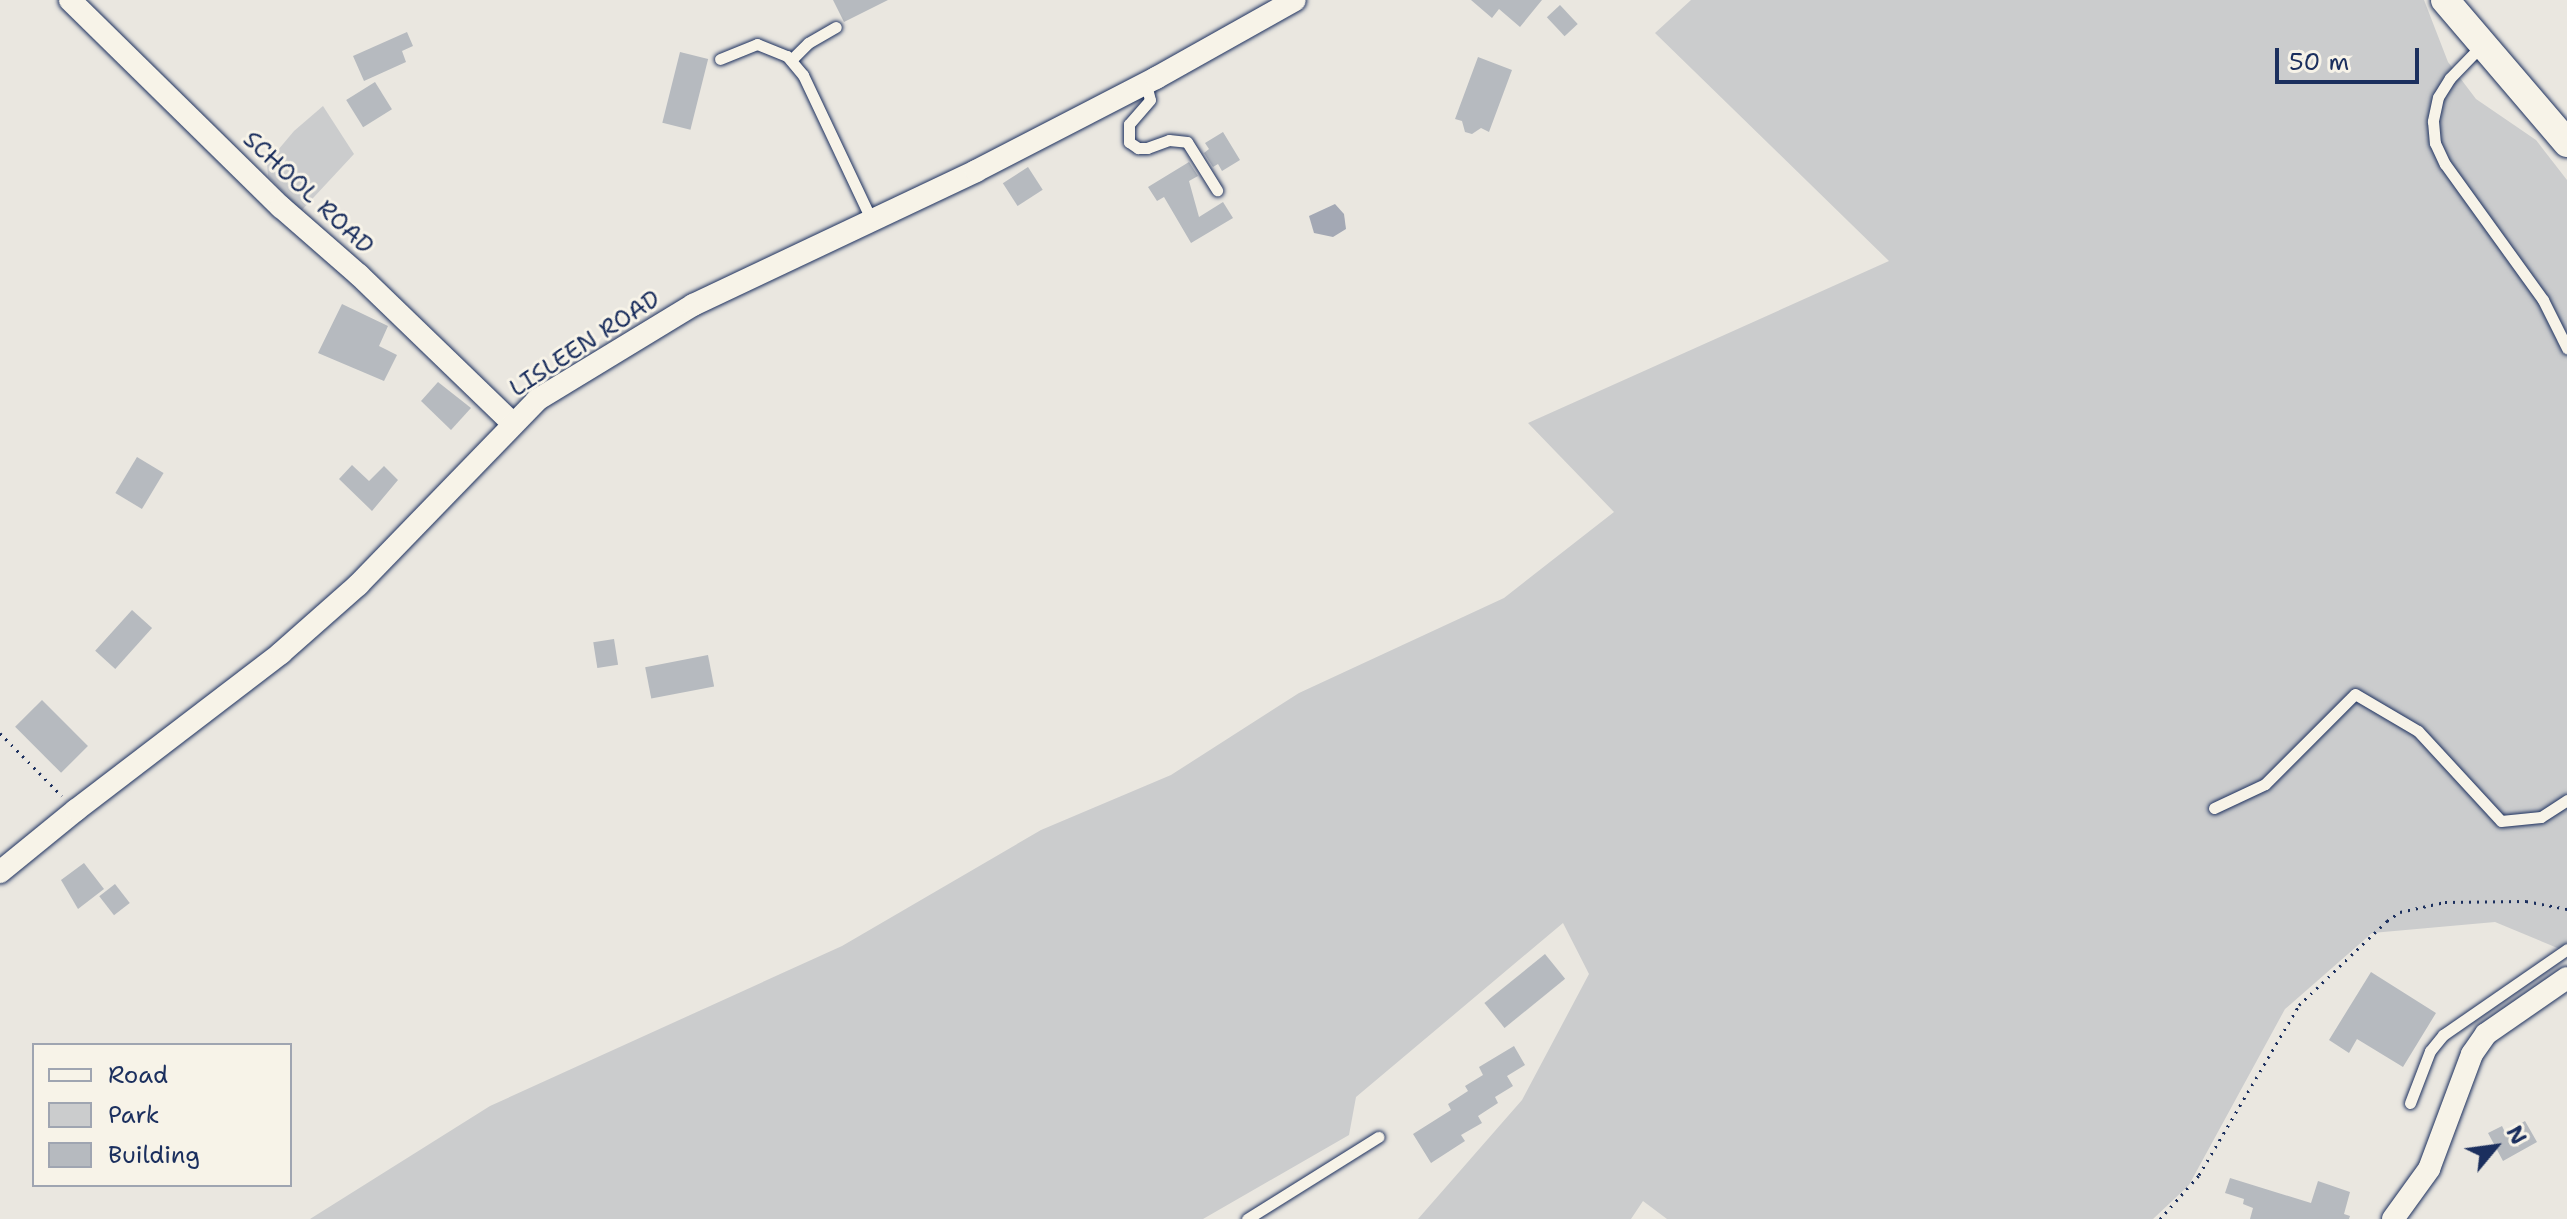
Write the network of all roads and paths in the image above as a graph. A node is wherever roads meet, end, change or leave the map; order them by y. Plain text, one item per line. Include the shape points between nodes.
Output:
1 (70, 0) edge
2 (1295, 0) edge
3 (2445, 0) edge
4 (836, 27) dead end
5 (2481, 46) junction
6 (720, 59) dead end
7 (791, 60) junction
8 (1146, 84) junction
9 (2567, 143) edge
10 (1217, 190) dead end
11 (872, 221) junction
12 (2567, 348) edge
13 (512, 423) junction
14 (0, 733) edge
15 (2567, 800) edge
16 (2214, 808) dead end
17 (76, 810) junction
18 (0, 872) edge
19 (2567, 909) edge
20 (2567, 949) edge
21 (2567, 978) edge
22 (2410, 1103) dead end
23 (1378, 1137) dead end
24 (1247, 1219) edge
25 (2160, 1219) edge
26 (2393, 1219) edge

1 - 13 street, SCHOOL ROAD
2 - 8 street, LISLEEN ROAD
3 - 5 street
4 - 7 lane
5 - 9 street
5 - 12 lane via 2438,97 2435,143 2543,300
6 - 7 lane via 757,44
7 - 11 lane
8 - 10 lane via 1150,100 1129,124 1129,142 1138,148 1169,140 1187,142
8 - 11 street, LISLEEN ROAD
11 - 13 street, LISLEEN ROAD via 693,305 537,400
13 - 17 street, LISLEEN ROAD via 358,585
14 - 17 path
15 - 16 lane via 2541,817 2501,821 2418,731 2355,694 2265,784
17 - 18 street, LISLEEN ROAD
19 - 25 path via 2526,901 2445,902 2420,905 2387,921 2299,1005 2208,1162
20 - 22 lane via 2443,1035 2430,1051
21 - 26 street via 2486,1034 2472,1054 2429,1169
23 - 24 lane

